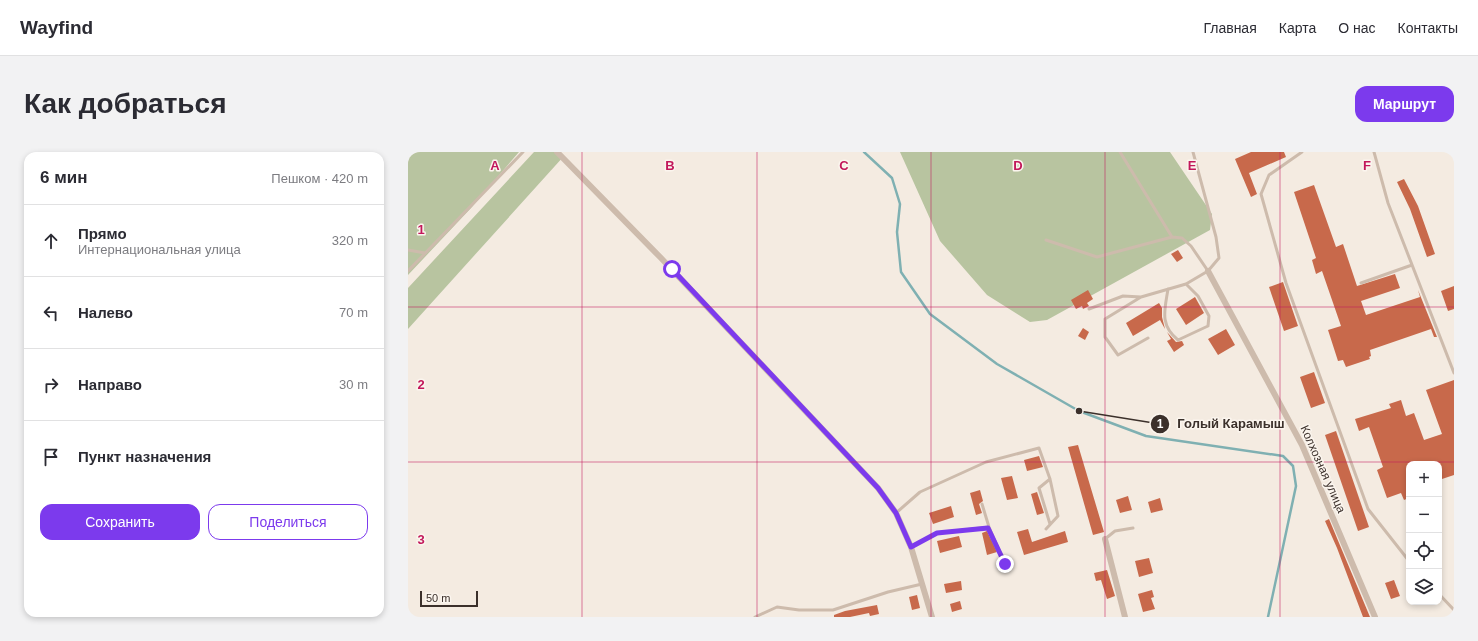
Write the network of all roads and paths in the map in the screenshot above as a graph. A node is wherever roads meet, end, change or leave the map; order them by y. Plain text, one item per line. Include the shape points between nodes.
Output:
1 (523, 152) edge
2 (558, 152) edge
3 (1120, 152) edge
4 (1193, 152) edge
5 (1302, 152) edge
6 (1374, 152) edge
7 (1172, 237) junction
8 (1046, 240) dead end
9 (408, 250) edge
10 (425, 253) junction
11 (1412, 266) junction
12 (408, 271) edge
13 (1208, 272) junction
14 (1361, 283) dead end
15 (1186, 284) junction
16 (1168, 289) junction
17 (1140, 297) junction
18 (1089, 309) dead end
19 (1148, 338) dead end
20 (1454, 373) edge
21 (1050, 478) junction
22 (982, 504) dead end
23 (896, 513) junction
24 (1050, 524) junction
25 (988, 528) junction
26 (1133, 528) dead end
27 (1046, 529) dead end
28 (1105, 538) joint
29 (911, 547) junction
30 (1406, 557) edge
31 (1005, 564) dead end
32 (922, 584) junction
33 (1442, 597) edge
34 (1454, 610) edge
35 (754, 617) edge
36 (932, 617) edge
37 (1125, 617) edge
38 (1375, 617) edge

1 - 10 lane
2 - 23 street via 878,488
3 - 7 lane
4 - 13 lane via 1216,237 1219,258
5 - 30 lane via 1269,175 1261,194 1286,283 1368,509
6 - 11 lane via 1388,203
7 - 8 lane via 1096,257
7 - 13 lane via 1182,238 1191,246
9 - 10 lane
10 - 12 lane
11 - 14 lane
11 - 20 lane
13 - 15 lane
13 - 38 street, Колхозная улица via 1302,444
15 - 16 lane
15 - 16 lane via 1198,296 1209,316 1208,326 1178,340 1170,334 1164,319
16 - 17 lane
17 - 18 lane via 1123,296
17 - 19 lane via 1105,319 1105,337 1118,355
21 - 23 lane via 1039,448 986,462 920,492
21 - 24 lane via 1058,516
21 - 24 lane via 1039,488
22 - 25 lane
23 - 29 street
24 - 27 lane
25 - 29 lane via 937,533
25 - 31 lane
26 - 28 lane via 1115,531
28 - 37 street
29 - 32 street
32 - 35 lane via 833,610 777,607
32 - 36 street
33 - 34 lane

